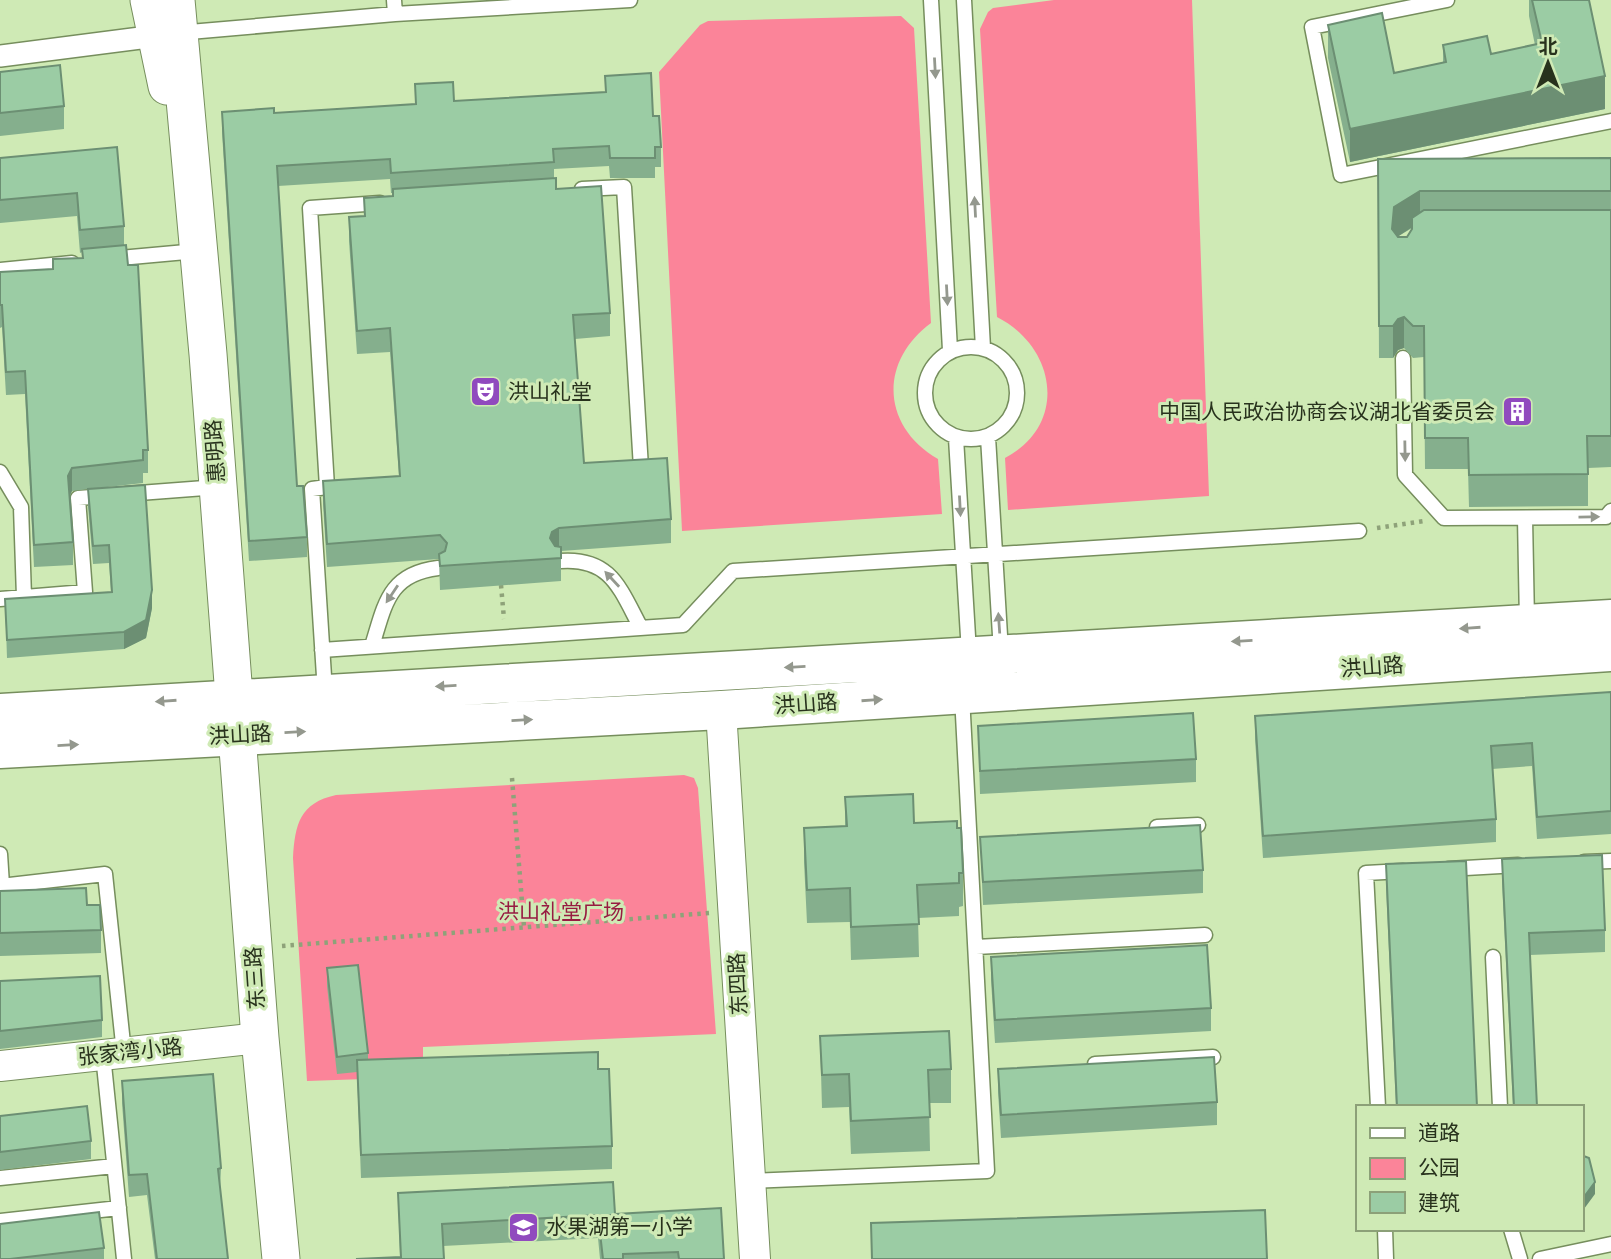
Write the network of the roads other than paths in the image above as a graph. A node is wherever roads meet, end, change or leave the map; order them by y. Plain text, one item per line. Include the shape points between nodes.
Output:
1 (149, 0) edge
2 (630, 0) edge
3 (931, 0) edge
4 (964, 0) edge
5 (1447, 0) edge
6 (395, 7) edge
7 (171, 23) edge
8 (0, 56) edge
9 (1611, 121) edge
10 (569, 190) edge
11 (392, 202) edge
12 (199, 250) junction
13 (0, 270) edge
14 (982, 348) junction
15 (950, 350) junction
16 (1403, 358) dead end
17 (988, 437) junction
18 (956, 438) junction
19 (641, 468) edge
20 (0, 472) edge
21 (218, 487) junction
22 (1611, 511) edge
23 (1525, 518) junction
24 (1359, 531) road end
25 (995, 554) junction
26 (963, 556) junction
27 (560, 561) edge
28 (438, 568) edge
29 (24, 597) junction
30 (0, 599) edge
31 (1611, 619) edge
32 (1527, 624) junction
33 (641, 628) junction
34 (372, 646) junction
35 (322, 650) junction
36 (1611, 652) edge
37 (983, 676) junction
38 (325, 692) junction
39 (234, 697) junction
40 (721, 710) junction
41 (0, 713) edge
42 (237, 736) junction
43 (0, 749) edge
44 (1198, 825) edge
45 (1144, 828) edge
46 (0, 854) edge
47 (1611, 861) edge
48 (1570, 863) edge
49 (1530, 865) edge
50 (1489, 867) junction
51 (1490, 882) dead end
52 (1, 885) edge
53 (1205, 935) dead end
54 (976, 947) junction
55 (1493, 957) dead end
56 (260, 1038) junction
57 (113, 1054) junction
58 (1213, 1057) edge
59 (1077, 1065) edge
60 (0, 1066) edge
61 (1378, 1105) edge
62 (1500, 1105) edge
63 (114, 1166) junction
64 (0, 1178) edge
65 (750, 1181) junction
66 (119, 1209) junction
67 (0, 1221) edge
68 (1385, 1231) edge
69 (1512, 1231) edge
70 (1611, 1244) edge
71 (124, 1259) edge
72 (281, 1259) edge
73 (755, 1259) edge
74 (1386, 1259) edge
75 (1520, 1259) edge
76 (1540, 1259) edge

1 - 7 street, 惠明路
2 - 6 lane
3 -> 15 lane
14 -> 4 lane
5 - 9 lane via 1311,27 1341,175
6 - 7 lane
7 - 8 street
7 - 12 street, 惠明路
10 - 19 lane via 624,187
11 - 35 lane via 310,208 327,487 312,489
12 - 13 lane
12 - 21 street, 惠明路
14 - 15 lane
14 - 17 lane via 1006,363 1017,390 1010,418
15 - 18 lane via 931,368 924,396 934,422
16 -> 23 lane via 1405,475 1444,518
17 - 18 lane
17 - 25 lane
18 -> 26 lane
20 - 29 lane via 21,507
21 - 29 lane via 78,498 85,593
21 - 39 street, 惠明路
23 -> 22 lane via 1606,517
23 - 32 lane
24 - 25 lane
25 - 26 lane
37 -> 25 lane
26 - 33 lane via 733,571 683,625
26 - 37 lane
33 -> 27 lane via 611,576 585,561
28 -> 34 lane via 414,573 391,592
29 - 30 lane
31 - 32 main road, 洪山路
32 -> 37 main road, 洪山路
33 - 34 lane
34 - 35 lane
35 - 38 lane
36 - 37 main road, 洪山路
37 -> 38 main road, 洪山路
40 -> 37 main road, 洪山路
37 - 54 lane
38 - 39 main road, 洪山路
39 -> 41 main road, 洪山路
39 - 42 street, 东三路
42 -> 40 main road, 洪山路
40 - 65 street, 东四路
43 -> 42 main road, 洪山路
42 - 56 street, 东三路
44 - 45 lane
46 - 52 lane
47 - 48 lane
49 - 50 lane
50 - 51 lane
50 - 61 lane via 1366,873
52 - 57 lane via 105,874
53 - 54 lane
54 - 65 lane via 990,1070 987,1171
55 - 62 lane
56 - 57 street, 张家湾小路
56 - 72 street, 东三路
57 - 60 street, 张家湾小路
57 - 63 lane
58 - 59 lane
63 - 64 lane
63 - 66 lane
65 - 73 street, 东四路
66 - 67 lane
66 - 71 lane
68 - 74 lane
69 - 75 lane
70 - 76 lane

